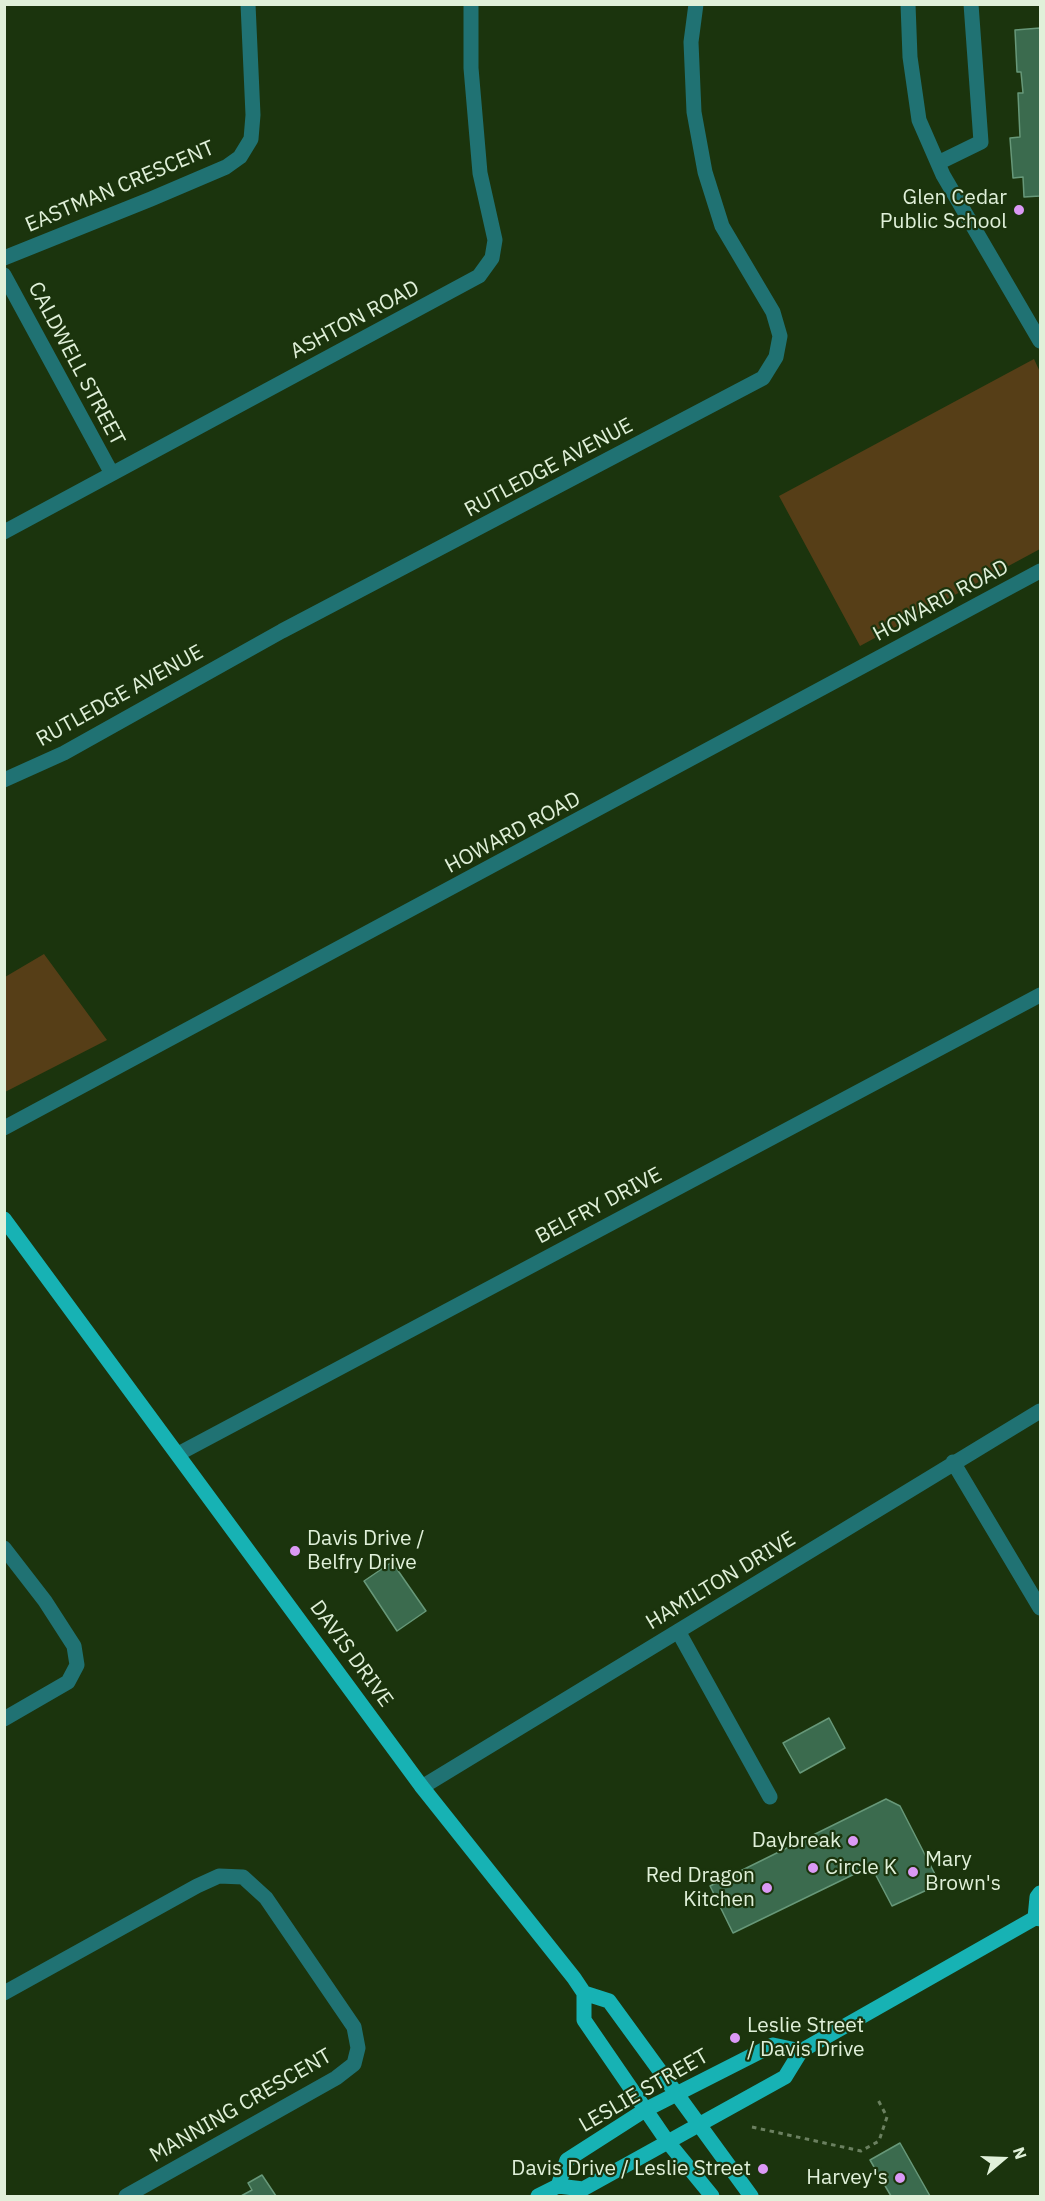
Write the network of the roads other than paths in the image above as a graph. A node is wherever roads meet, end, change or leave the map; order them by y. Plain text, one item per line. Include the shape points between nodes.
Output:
1 (248, 4) edge
2 (471, 4) edge
3 (696, 4) edge
4 (908, 4) edge
5 (971, 4) edge
6 (938, 163) junction
7 (4, 258) edge
8 (4, 275) edge
9 (1041, 341) edge
10 (111, 472) junction
11 (4, 532) edge
12 (1041, 571) edge
13 (4, 780) edge
14 (1041, 995) edge
15 (4, 1128) edge
16 (4, 1219) edge
17 (1041, 1411) edge
18 (178, 1454) junction
19 (953, 1462) junction
20 (4, 1548) edge
21 (1041, 1608) edge
22 (678, 1631) junction
23 (4, 1719) edge
24 (422, 1786) junction
25 (770, 1797) dead end
26 (1041, 1893) edge
27 (1038, 1918) edge
28 (4, 1993) edge
29 (584, 1993) junction
30 (801, 2051) junction
31 (678, 2093) junction
32 (645, 2110) junction
33 (699, 2124) junction
34 (667, 2141) junction
35 (558, 2186) junction
36 (126, 2196) edge
37 (538, 2196) edge
38 (712, 2196) edge
39 (751, 2196) edge

1 - 7 street, EASTMAN CRESCENT via 251,139 240,156 151,200
2 - 10 street, ASHTON ROAD via 471,68 480,173 495,240 492,258 479,276
3 - 13 street, RUTLEDGE AVENUE via 691,42 694,112 705,172 722,226 773,312 780,336 776,357 763,378 282,631 64,753
4 - 6 street via 910,57 919,120
5 - 6 street via 981,142
6 - 9 street via 990,259
8 - 10 street, CALDWELL STREET
10 - 11 street, ASHTON ROAD
12 - 15 street, HOWARD ROAD
14 - 18 street, BELFRY DRIVE
16 - 18 main road, DAVIS DRIVE
17 - 19 street, HAMILTON DRIVE
18 - 24 main road, DAVIS DRIVE
19 - 21 street
19 - 22 street, HAMILTON DRIVE
20 - 23 street via 74,1646 77,1665 68,1682
22 - 24 street, HAMILTON DRIVE
22 - 25 street
24 - 29 main road, DAVIS DRIVE
26 - 27 main road via 1037,1897
27 - 30 main road
28 - 36 street, MANNING CRESCENT via 180,1894 219,1876 243,1877 266,1898 354,2027 358,2048 354,2064 336,2078
29 - 31 main road, DAVIS DRIVE via 609,2001
29 - 32 main road via 585,2020
30 - 31 main road, LESLIE STREET via 773,2045
30 - 33 main road via 785,2077
31 - 32 main road, LESLIE STREET
31 - 33 main road, DAVIS DRIVE
32 - 34 main road
32 - 35 main road, LESLIE STREET via 567,2160
33 - 34 main road
33 - 39 main road, DAVIS DRIVE
34 - 35 main road via 583,2189
34 - 38 main road
35 - 37 main road

